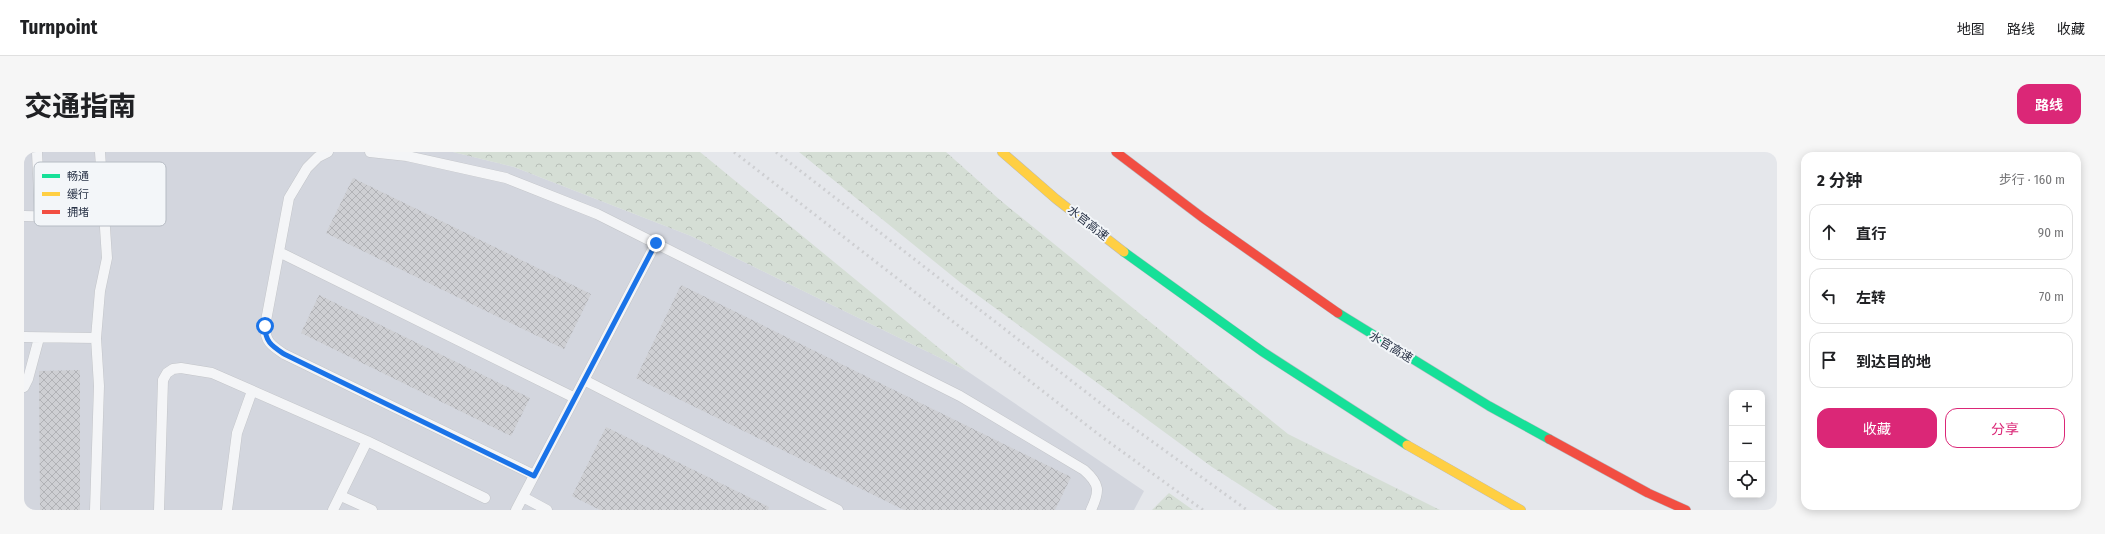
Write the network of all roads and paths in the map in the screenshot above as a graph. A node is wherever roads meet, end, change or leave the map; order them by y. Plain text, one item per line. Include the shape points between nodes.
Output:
1 (37, 152) edge
2 (100, 152) edge
3 (328, 152) edge
4 (370, 152) edge
5 (1002, 152) edge
6 (1116, 152) edge
7 (37, 162) edge
8 (101, 162) edge
9 (24, 216) edge
10 (34, 217) edge
11 (106, 226) edge
12 (656, 243) junction
13 (278, 252) junction
14 (24, 337) edge
15 (39, 338) junction
16 (96, 338) junction
17 (584, 380) junction
18 (24, 387) edge
19 (252, 391) junction
20 (574, 398) junction
21 (367, 441) junction
22 (534, 476) junction
23 (341, 496) junction
24 (523, 497) junction
25 (485, 498) dead end
26 (820, 500) junction
27 (95, 510) edge
28 (159, 510) edge
29 (227, 510) edge
30 (333, 510) edge
31 (372, 510) edge
32 (516, 510) edge
33 (547, 510) edge
34 (815, 510) edge
35 (838, 510) edge
36 (1091, 510) edge
37 (1521, 510) edge
38 (1686, 510) edge

1 - 7 lane
2 - 8 lane
3 - 13 lane via 318,157 307,168 289,198
4 - 12 lane via 407,156 506,178 597,214
5 - 37 highway, 水官高速 via 1156,277 1308,384 1456,476
6 - 38 highway, 水官高速 via 1203,218 1350,322 1489,406
9 - 10 lane
11 - 16 lane via 108,258 100,291
12 - 17 lane
12 - 36 lane via 960,396 1077,466 1093,478 1097,485 1098,493
13 - 20 lane
13 - 22 lane via 265,326 265,336 273,347
14 - 15 lane
15 - 16 lane
15 - 18 lane
16 - 27 lane via 99,386
17 - 20 lane
17 - 26 lane
19 - 21 lane
19 - 28 lane via 212,373 181,368 167,373 164,380
19 - 29 lane via 238,433
20 - 22 lane
21 - 23 lane
21 - 25 lane
22 - 24 lane
23 - 30 lane
23 - 31 lane
24 - 32 lane
24 - 33 lane
26 - 34 lane
26 - 35 lane

